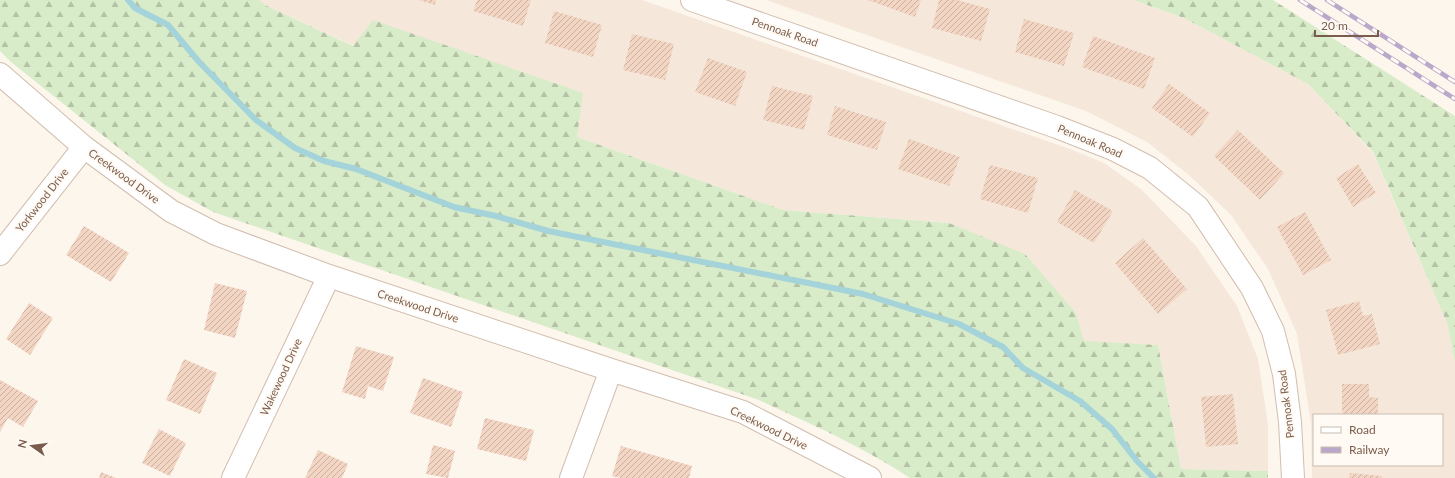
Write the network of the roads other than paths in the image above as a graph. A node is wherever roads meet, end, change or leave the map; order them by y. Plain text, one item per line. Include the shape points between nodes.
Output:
1 (692, 0) edge
2 (0, 74) edge
3 (84, 147) junction
4 (0, 254) edge
5 (329, 276) junction
6 (611, 370) junction
7 (233, 478) edge
8 (571, 478) edge
9 (870, 478) edge
10 (1293, 478) edge

1 - 10 street, Pennoak Road via 1056,126 1113,149 1150,168 1198,207 1252,288 1273,332 1284,374
2 - 3 street, Creekwood Drive
3 - 4 street, Yorkwood Drive
3 - 5 street, Creekwood Drive via 171,211 216,234
5 - 6 street, Creekwood Drive
5 - 7 street, Wakewood Drive
6 - 8 street
6 - 9 street, Creekwood Drive via 743,412

